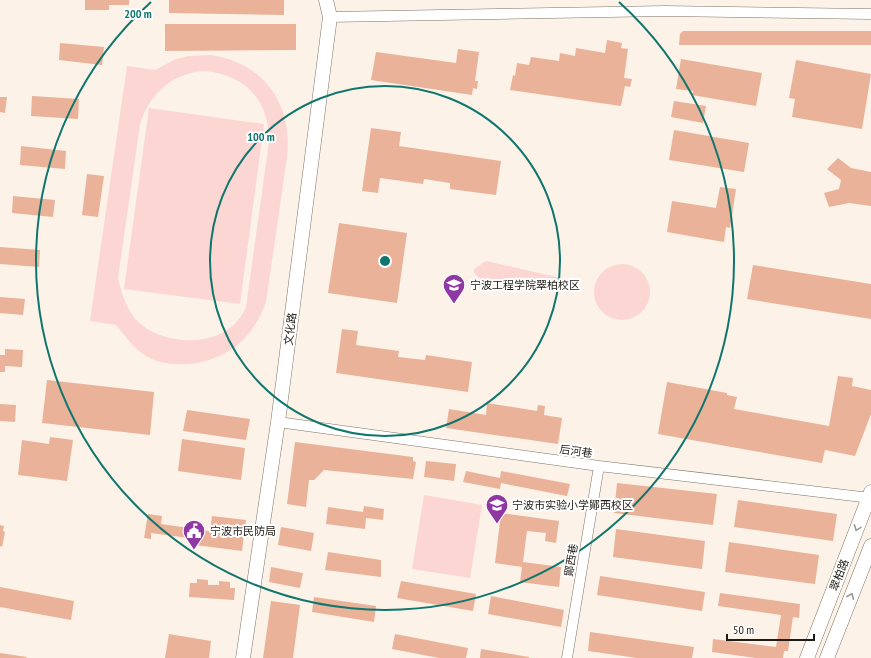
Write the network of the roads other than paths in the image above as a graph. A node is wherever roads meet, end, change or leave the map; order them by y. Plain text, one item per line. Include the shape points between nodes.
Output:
1 (326, 0) edge
2 (871, 14) edge
3 (330, 17) junction
4 (278, 422) junction
5 (599, 466) junction
6 (870, 496) edge
7 (871, 546) edge
8 (243, 658) edge
9 (567, 658) edge
10 (807, 658) edge
11 (827, 658) edge

1 - 3 street, 文化路
2 - 3 street via 665,11
3 - 4 street, 文化路
4 - 5 street, 后河巷
4 - 8 street, 文化路
5 - 6 street, 后河巷
5 - 9 street, 鄮西巷
6 -> 10 street, 翠柏路
11 -> 7 street, 翠柏路

